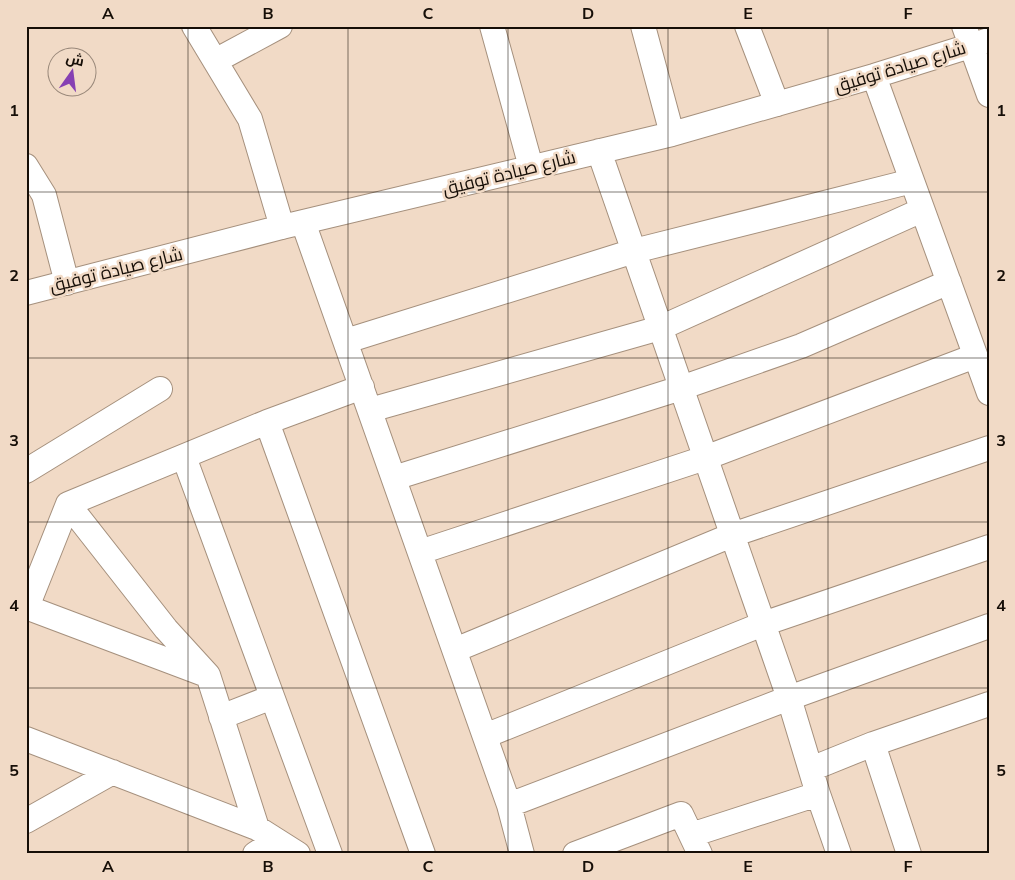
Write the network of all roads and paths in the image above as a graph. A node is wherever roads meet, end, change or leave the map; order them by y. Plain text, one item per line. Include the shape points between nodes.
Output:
1 (194, 26) edge
2 (280, 26) edge
3 (492, 26) edge
4 (643, 26) edge
5 (747, 26) edge
6 (974, 37) edge
7 (215, 61) junction
8 (874, 76) junction
9 (989, 95) edge
10 (777, 104) junction
11 (672, 134) junction
12 (599, 151) junction
13 (26, 166) edge
14 (531, 167) junction
15 (912, 181) junction
16 (922, 210) junction
17 (293, 225) junction
18 (634, 251) junction
19 (949, 282) junction
20 (67, 283) junction
21 (26, 293) edge
22 (660, 328) junction
23 (346, 341) junction
24 (975, 356) junction
25 (362, 387) junction
26 (681, 388) junction
27 (160, 389) dead end
28 (989, 393) edge
29 (370, 410) junction
30 (267, 422) junction
31 (989, 448) edge
32 (184, 457) junction
33 (705, 458) junction
34 (26, 471) edge
35 (394, 478) junction
36 (68, 504) junction
37 (732, 535) junction
38 (989, 547) edge
39 (420, 552) junction
40 (27, 607) edge
41 (763, 624) junction
42 (989, 626) edge
43 (455, 650) junction
44 (208, 675) junction
45 (272, 697) junction
46 (789, 698) junction
47 (989, 704) edge
48 (221, 717) junction
49 (485, 736) junction
50 (26, 739) edge
51 (873, 744) junction
52 (811, 769) junction
53 (113, 772) junction
54 (818, 794) junction
55 (509, 805) junction
56 (26, 821) edge
57 (267, 834) junction
58 (696, 844) edge
59 (254, 854) edge
60 (298, 854) edge
61 (330, 854) edge
62 (423, 854) edge
63 (522, 854) edge
64 (575, 854) edge
65 (839, 854) edge
66 (909, 854) edge

1 - 7 street
2 - 7 street
3 - 14 street
4 - 11 street
5 - 10 street
6 - 8 street, شارع صيادة توفيق
6 - 9 street
7 - 17 street via 250,119
8 - 10 street, شارع صيادة توفيق
8 - 15 street
10 - 11 street, شارع صيادة توفيق
11 - 12 street, شارع صيادة توفيق
12 - 14 street, شارع صيادة توفيق
12 - 18 street
13 - 20 street via 44,195
14 - 17 street, شارع صيادة توفيق
15 - 16 street
15 - 18 street
16 - 19 street
16 - 22 street
17 - 20 street, شارع صيادة توفيق
17 - 23 street
18 - 22 street
18 - 23 street
19 - 24 street
19 - 26 street via 801,346
20 - 21 street, شارع صيادة توفيق
22 - 26 street
22 - 29 street
23 - 25 street
24 - 28 street
24 - 33 street
25 - 29 street
25 - 30 street
26 - 33 street
26 - 35 street
27 - 34 street
29 - 35 street
30 - 32 street
30 - 62 street
31 - 37 street
32 - 36 street
32 - 45 street
33 - 37 street
33 - 39 street
35 - 39 street
36 - 40 street
36 - 44 street via 166,629
37 - 41 street
37 - 43 street
38 - 41 street
39 - 43 street
40 - 44 street
41 - 46 street
41 - 49 street
42 - 46 street
43 - 49 street
44 - 48 street
45 - 48 street
45 - 61 street
46 - 52 street
46 - 55 street
47 - 51 street
48 - 57 street
49 - 55 street
50 - 53 street
51 - 52 street
51 - 66 street
52 - 54 street
53 - 56 street
53 - 57 street
54 - 58 street
54 - 65 street
55 - 63 street
57 - 59 street
57 - 60 street
58 - 64 street via 681,814

